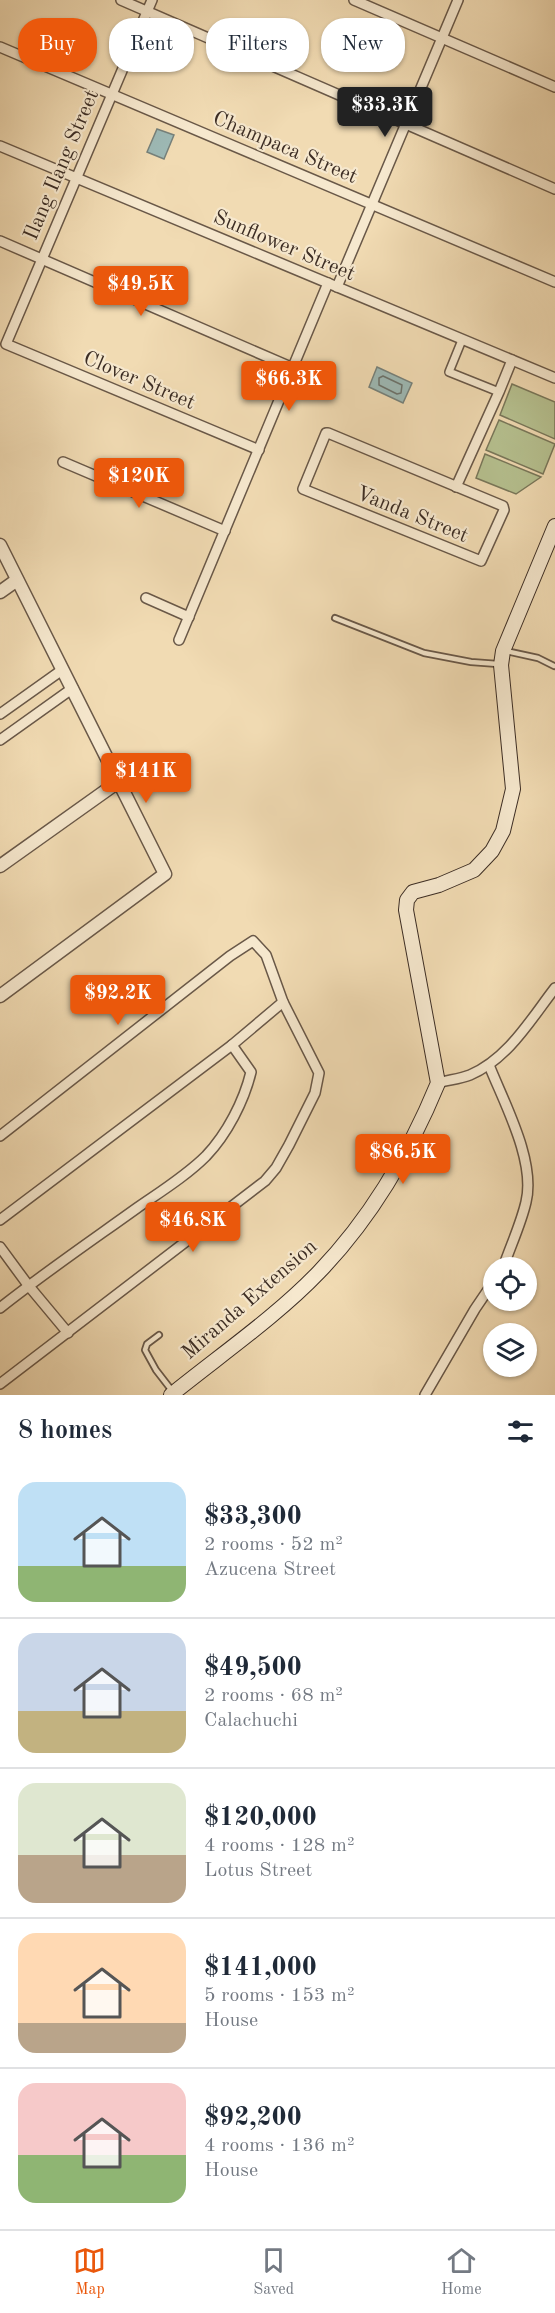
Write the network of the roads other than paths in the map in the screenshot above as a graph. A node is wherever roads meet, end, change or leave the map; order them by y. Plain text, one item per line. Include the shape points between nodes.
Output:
1 (121, 0) edge
2 (152, 0) edge
3 (354, 0) edge
4 (458, 0) edge
5 (147, 11) junction
6 (442, 38) junction
7 (0, 47) edge
8 (555, 87) edge
9 (112, 94) junction
10 (406, 124) junction
11 (0, 146) edge
12 (76, 178) junction
13 (555, 189) edge
14 (372, 205) junction
15 (0, 241) edge
16 (42, 259) junction
17 (555, 282) edge
18 (333, 285) junction
19 (462, 340) junction
20 (6, 344) joint
21 (512, 360) junction
22 (293, 368) junction
23 (555, 378) edge
24 (499, 392) junction
25 (259, 450) junction
26 (63, 462) dead end
27 (456, 487) junction
28 (555, 526) edge
29 (225, 531) junction
30 (0, 545) edge
31 (17, 580) junction
32 (0, 592) edge
33 (146, 598) dead end
34 (189, 616) junction
35 (335, 618) dead end
36 (179, 640) dead end
37 (502, 658) junction
38 (554, 666) edge
39 (62, 670) junction
40 (73, 688) junction
41 (0, 714) edge
42 (0, 740) edge
43 (118, 782) junction
44 (0, 866) edge
45 (555, 988) edge
46 (0, 996) edge
47 (283, 1002) junction
48 (232, 1045) junction
49 (489, 1065) junction
50 (438, 1083) junction
51 (0, 1136) edge
52 (0, 1220) edge
53 (0, 1246) edge
54 (506, 1257) edge
55 (28, 1285) junction
56 (483, 1297) edge
57 (0, 1308) edge
58 (68, 1333) junction
59 (159, 1335) dead end
60 (0, 1384) edge
61 (172, 1394) edge
62 (425, 1395) edge

1 - 5 street
2 - 5 street, Ilang Ilang Street
3 - 6 street
4 - 6 street
5 - 9 street, Ilang Ilang Street
5 - 10 street
6 - 8 street
6 - 10 street
7 - 9 street, Champaca Street
9 - 12 street, Ilang Ilang Street
9 - 14 street, Champaca Street
10 - 13 street
10 - 14 street
11 - 12 street, Sunflower Street
12 - 16 street, Ilang Ilang Street
12 - 18 street, Sunflower Street
14 - 17 street, Champaca Street
14 - 18 street
15 - 16 street
16 - 20 street, Ilang Ilang Street
16 - 22 street
18 - 19 street, Sunflower Street
18 - 22 street
19 - 21 street, Sunflower Street
19 - 24 street via 449,372
20 - 25 street, Clover Street
21 - 23 street, Sunflower Street
21 - 24 street
22 - 25 street
24 - 27 street
25 - 29 street
26 - 29 street
27 - 27 street, Vanda Street via 500,504 504,510 482,559 477,562 304,491 303,487 328,433
28 - 37 main road
29 - 34 street
30 - 31 street
31 - 32 street
31 - 39 street
33 - 34 street
34 - 36 street
35 - 37 lane via 424,653 471,662
37 - 38 lane via 538,658
37 - 50 main road via 513,789 503,831 492,851 474,870 413,892 407,900
39 - 40 street
39 - 41 street
40 - 42 street
40 - 43 street
43 - 44 street
43 - 46 street via 165,874
45 - 49 street via 508,1048
47 - 48 street
47 - 51 street via 266,955 253,941
47 - 58 street via 319,1073 315,1093 276,1168 265,1181
48 - 52 street
48 - 55 street via 251,1072 224,1133 206,1156
49 - 50 street
49 - 54 street via 518,1139 527,1174 526,1201
50 - 61 main road, Miranda Extension via 395,1169 348,1241 294,1295
53 - 55 street
55 - 57 street
55 - 58 street
56 - 62 street
58 - 60 street
59 - 61 lane via 145,1350

